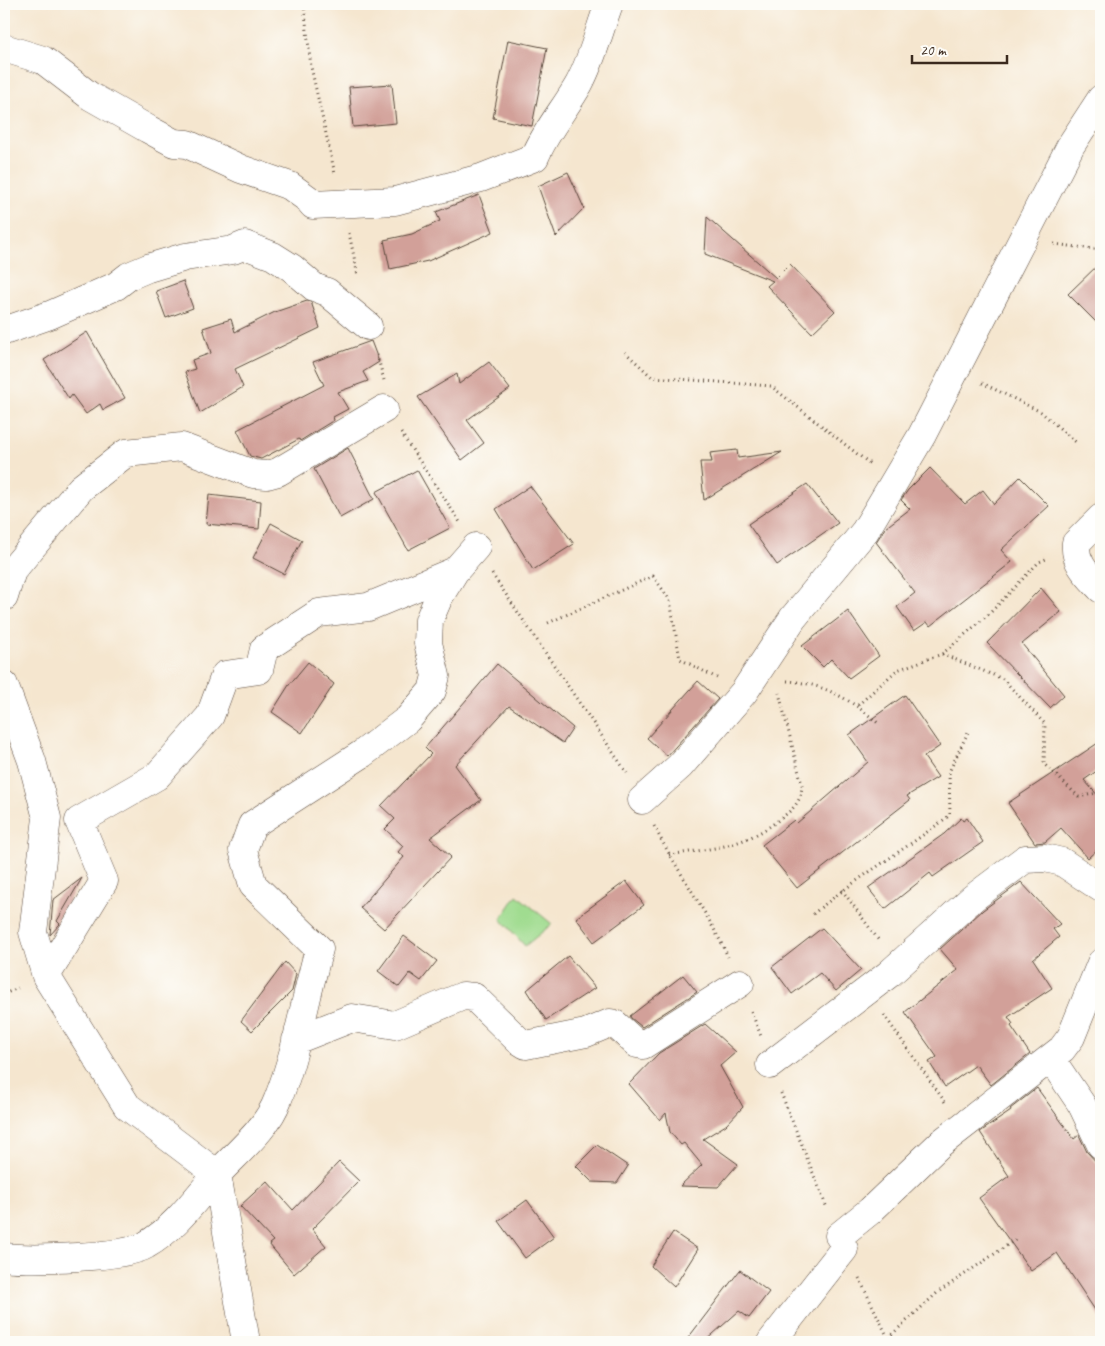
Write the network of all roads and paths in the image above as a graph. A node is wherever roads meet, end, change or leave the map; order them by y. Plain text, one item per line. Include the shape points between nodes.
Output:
1 (304, 4) edge
2 (609, 4) edge
3 (4, 48) edge
4 (1101, 99) edge
5 (342, 204) junction
6 (1021, 244) junction
7 (1101, 250) edge
8 (359, 281) dead end
9 (368, 326) joint
10 (4, 331) edge
11 (625, 352) dead end
12 (954, 368) junction
13 (384, 409) junction
14 (1078, 444) dead end
15 (894, 484) junction
16 (1101, 518) edge
17 (1076, 543) junction
18 (476, 547) junction
19 (455, 571) junction
20 (1101, 589) edge
21 (4, 597) edge
22 (548, 623) dead end
23 (770, 653) junction
24 (942, 654) junction
25 (776, 681) junction
26 (4, 685) edge
27 (744, 692) junction
28 (858, 705) junction
29 (879, 724) dead end
30 (968, 732) dead end
31 (1101, 792) edge
32 (642, 800) junction
33 (669, 855) junction
34 (1101, 888) edge
35 (842, 890) junction
36 (813, 914) dead end
37 (1101, 963) edge
38 (889, 974) junction
39 (46, 976) junction
40 (740, 983) junction
41 (866, 991) junction
42 (296, 1040) junction
43 (1051, 1059) junction
44 (770, 1065) junction
45 (962, 1128) junction
46 (1101, 1145) edge
47 (217, 1174) junction
48 (1018, 1238) dead end
49 (841, 1243) junction
50 (4, 1257) edge
51 (889, 1340) edge
52 (246, 1342) edge
53 (771, 1342) edge

1 - 5 path via 311,67
2 - 5 street via 580,83 535,157 481,178 395,201
3 - 5 street via 43,60 90,96 174,143 187,144 240,169 290,186 313,205
4 - 6 street via 1070,145
5 - 8 path
6 - 7 path via 1060,244
6 - 12 street
9 - 10 street via 328,292 314,286 292,268 245,245 148,268 50,315
9 - 13 path via 384,375
11 - 15 path via 652,377 771,386
12 - 14 path via 1040,412
12 - 15 street
13 - 18 path
13 - 21 street via 267,476 253,474 182,447 126,453 81,488 12,571
15 - 23 street via 865,531 793,618
16 - 17 street
17 - 20 street via 1075,552 1080,565
17 - 24 path via 1039,562 989,614
18 - 19 street
18 - 32 path via 620,760
19 - 39 street via 368,607 319,613 264,649 259,670 226,675 210,716 157,776 79,821 104,881
19 - 42 street via 429,620 428,643 436,676 432,691 408,719 362,754 252,825 243,850 253,885 319,949
22 - 27 path via 652,576 670,600 680,659
23 - 25 path
23 - 27 street
24 - 28 path via 897,670
24 - 31 path via 1003,680 1045,724 1044,764 1079,797
25 - 28 path via 809,682
25 - 33 path via 802,786 796,807 750,840
26 - 39 street via 32,761 47,818 33,932
27 - 32 street via 680,766
28 - 29 path
30 - 35 path via 949,772 950,815 917,841
32 - 33 path
33 - 40 path via 715,930
34 - 38 street via 1062,862 1045,858 1024,859 973,898
35 - 36 path
35 - 38 path via 880,943
37 - 43 street via 1071,1037
38 - 41 street
39 - 47 street via 127,1106
40 - 42 street via 643,1045 610,1023 586,1033 526,1045 474,997 468,996 394,1025 352,1018
40 - 44 path
41 - 44 street
41 - 45 path
42 - 47 street via 278,1102 265,1122
43 - 45 street
43 - 46 street via 1082,1105
44 - 49 path
45 - 49 street via 941,1143
47 - 50 street via 174,1222 146,1246 118,1252 29,1260
47 - 52 street
48 - 51 path via 937,1293
49 - 51 path
49 - 53 street

